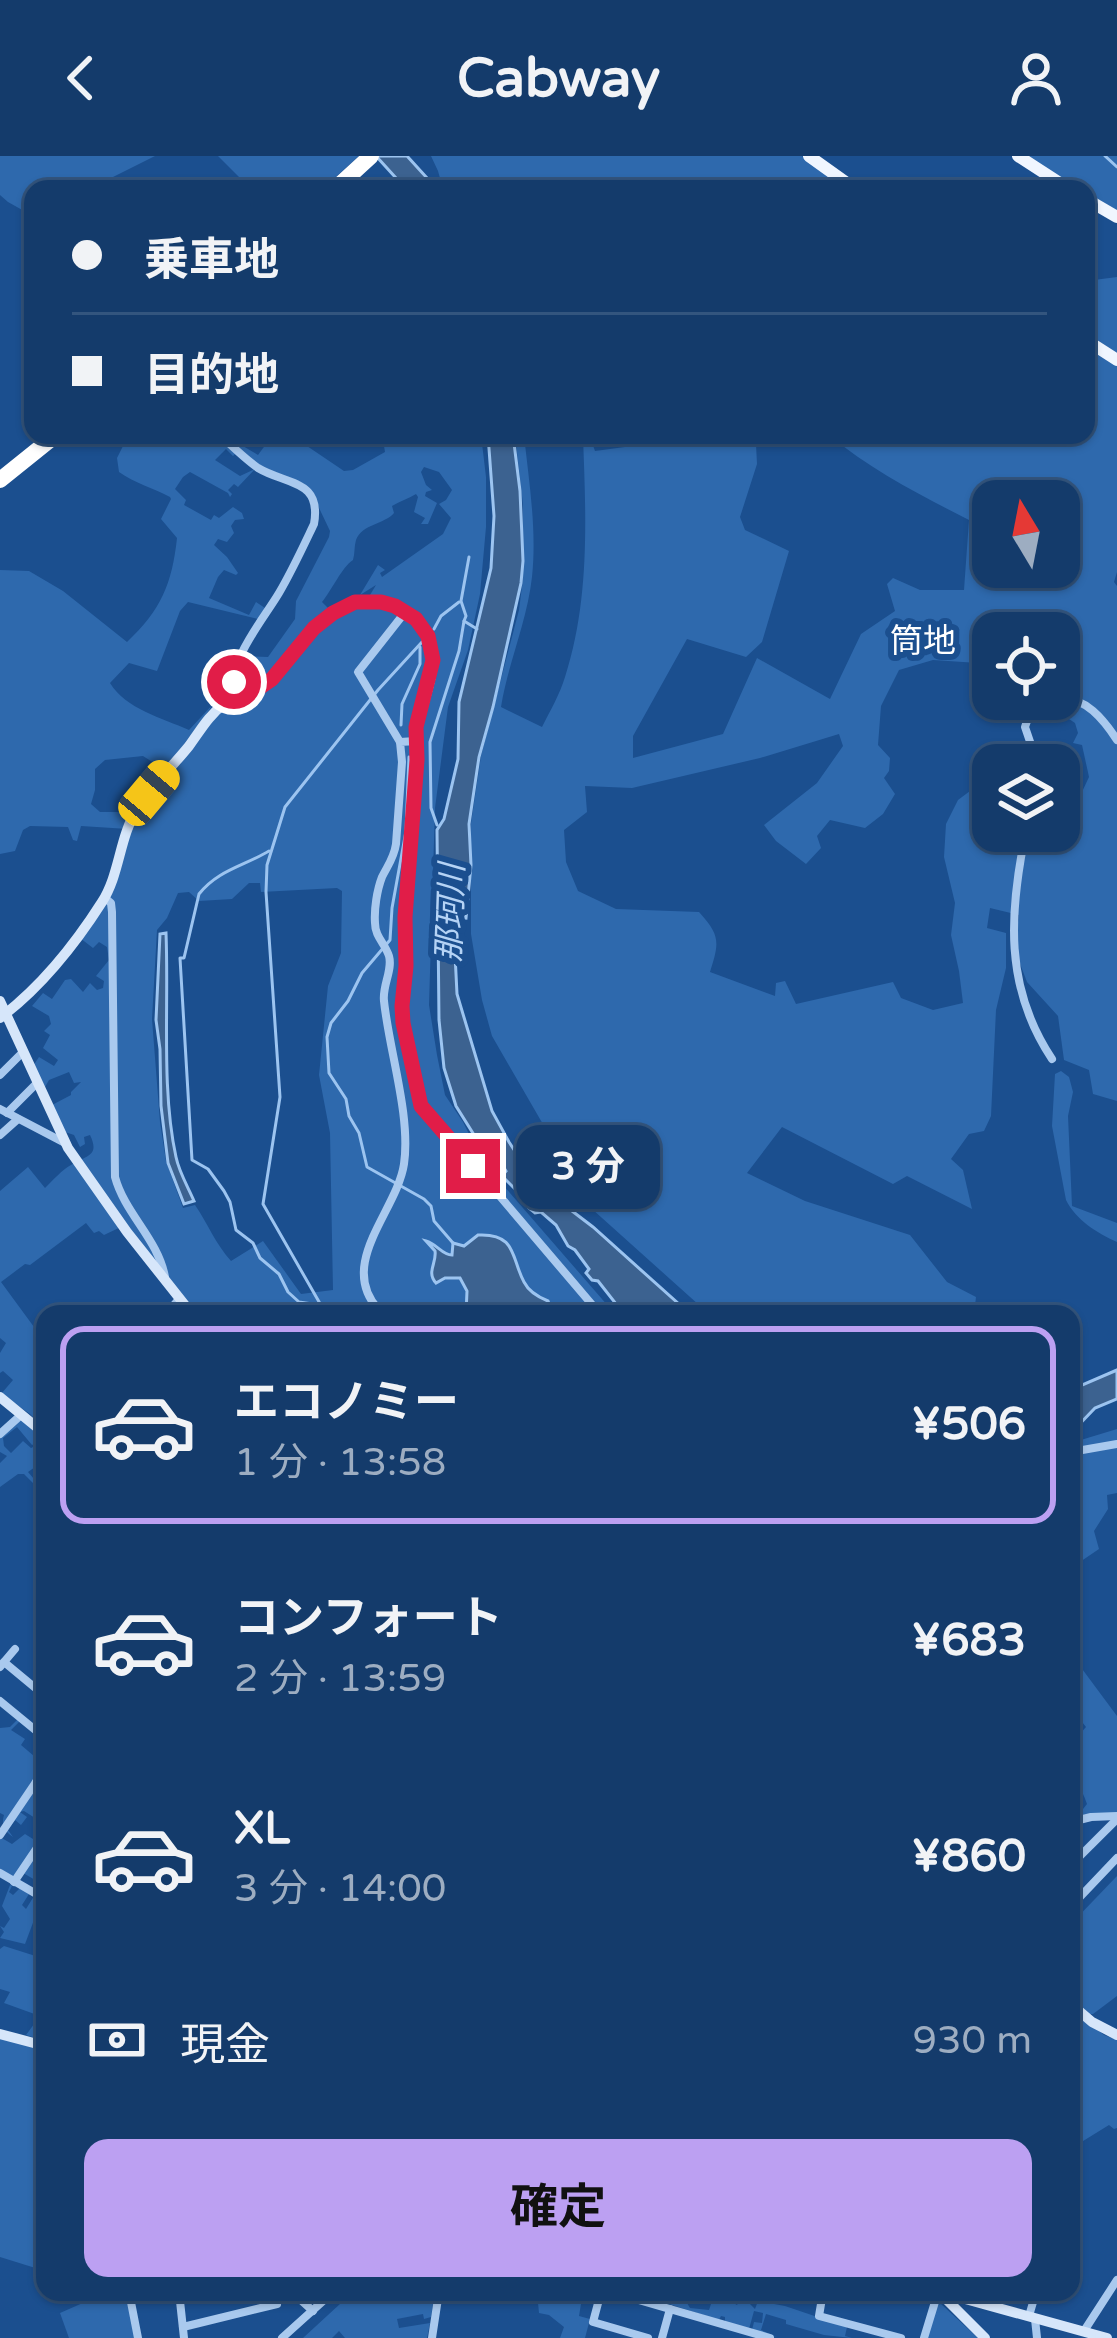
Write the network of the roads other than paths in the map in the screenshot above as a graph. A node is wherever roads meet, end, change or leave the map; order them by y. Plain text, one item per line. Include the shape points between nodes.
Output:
1 (371, 156) edge
2 (386, 156) edge
3 (809, 156) edge
4 (1018, 156) edge
5 (349, 180) edge
6 (352, 180) edge
7 (842, 180) edge
8 (1055, 180) edge
9 (29, 444) edge
10 (45, 444) edge
11 (231, 444) edge
12 (0, 467) edge
13 (0, 480) edge
14 (406, 611) junction
15 (233, 697) junction
16 (1080, 702) edge
17 (1117, 740) edge
18 (416, 741) junction
19 (400, 742) junction
20 (1022, 852) edge
21 (105, 898) junction
22 (0, 1001) edge
23 (3, 1016) edge
24 (23, 1052) junction
25 (1052, 1059) dead end
26 (0, 1075) edge
27 (37, 1083) junction
28 (3, 1111) edge
29 (18, 1119) junction
30 (0, 1136) edge
31 (65, 1143) junction
32 (166, 1284) junction
33 (179, 1299) junction
34 (174, 1305) edge
35 (184, 1305) edge
36 (374, 1305) edge
37 (592, 1305) edge
38 (0, 1397) edge
39 (23, 1414) junction
40 (36, 1426) edge
41 (0, 1435) edge
42 (1117, 1444) edge
43 (1080, 1450) edge
44 (15, 1649) dead end
45 (2, 1664) edge
46 (36, 1689) edge
47 (0, 1701) edge
48 (36, 1731) edge
49 (36, 1782) edge
50 (1117, 1817) edge
51 (1080, 1822) edge
52 (0, 1835) edge
53 (36, 1849) edge
54 (1080, 1856) edge
55 (1117, 1858) edge
56 (0, 1873) edge
57 (14, 1882) junction
58 (36, 1894) edge
59 (1080, 1897) edge
60 (1080, 2012) edge
61 (0, 2034) edge
62 (1117, 2036) edge
63 (36, 2044) edge
64 (1117, 2280) edge
65 (130, 2301) edge
66 (180, 2301) edge
67 (302, 2301) edge
68 (324, 2301) edge
69 (438, 2301) edge
70 (599, 2301) edge
71 (642, 2301) edge
72 (821, 2301) edge
73 (936, 2301) edge
74 (948, 2301) edge
75 (992, 2301) edge
76 (1035, 2301) edge
77 (277, 2304) dead end
78 (670, 2309) junction
79 (313, 2311) junction
80 (1032, 2317) junction
81 (1084, 2331) junction
82 (183, 2333) edge
83 (750, 2335) edge
84 (285, 2337) edge
85 (138, 2338) edge
86 (432, 2338) edge
87 (649, 2338) edge
88 (662, 2338) edge
89 (770, 2338) edge
90 (902, 2338) edge
91 (924, 2338) edge
92 (985, 2338) edge
93 (1037, 2338) edge
94 (1107, 2338) edge

1 - 5 highway
2 - 6 highway
3 - 7 main road
4 - 8 main road
9 - 12 highway
10 - 13 highway
11 - 15 street via 259,468 304,487 316,513 247,645
14 - 15 street via 381,602 344,606 272,679
14 - 18 street via 428,636 433,660
14 - 19 street via 358,672
15 - 21 street via 139,806
16 - 17 street
18 - 19 street
18 - 37 street via 402,1006 418,1100
19 - 36 street via 396,844 375,909 389,965 383,996 404,1165 366,1258
20 - 25 street via 1013,958 1034,1030
21 - 23 street via 43,982
21 - 32 street via 112,912 115,1177
22 - 23 street
23 - 24 street
24 - 26 street
24 - 27 street
27 - 28 street
27 - 31 street
28 - 29 street
29 - 30 street
29 - 31 street
31 - 32 street
32 - 33 street
33 - 34 street
33 - 35 street
38 - 39 street
39 - 40 street
39 - 41 street
42 - 43 street
44 - 45 street
45 - 46 street
47 - 48 street
49 - 52 street
50 - 51 street
50 - 54 street
53 - 57 street
55 - 59 street
56 - 57 street
57 - 58 street
60 - 62 street
61 - 63 street
64 - 81 street
65 - 85 street
66 - 82 street
67 - 79 street
68 - 79 street
69 - 86 street
70 - 87 street via 593,2322
71 - 78 street
72 - 90 street via 819,2315
73 - 91 street
74 - 92 street
75 - 80 street
76 - 80 street
77 - 82 street
78 - 83 street
78 - 88 street
79 - 84 street
80 - 81 street
80 - 93 street
81 - 94 street
83 - 89 street

